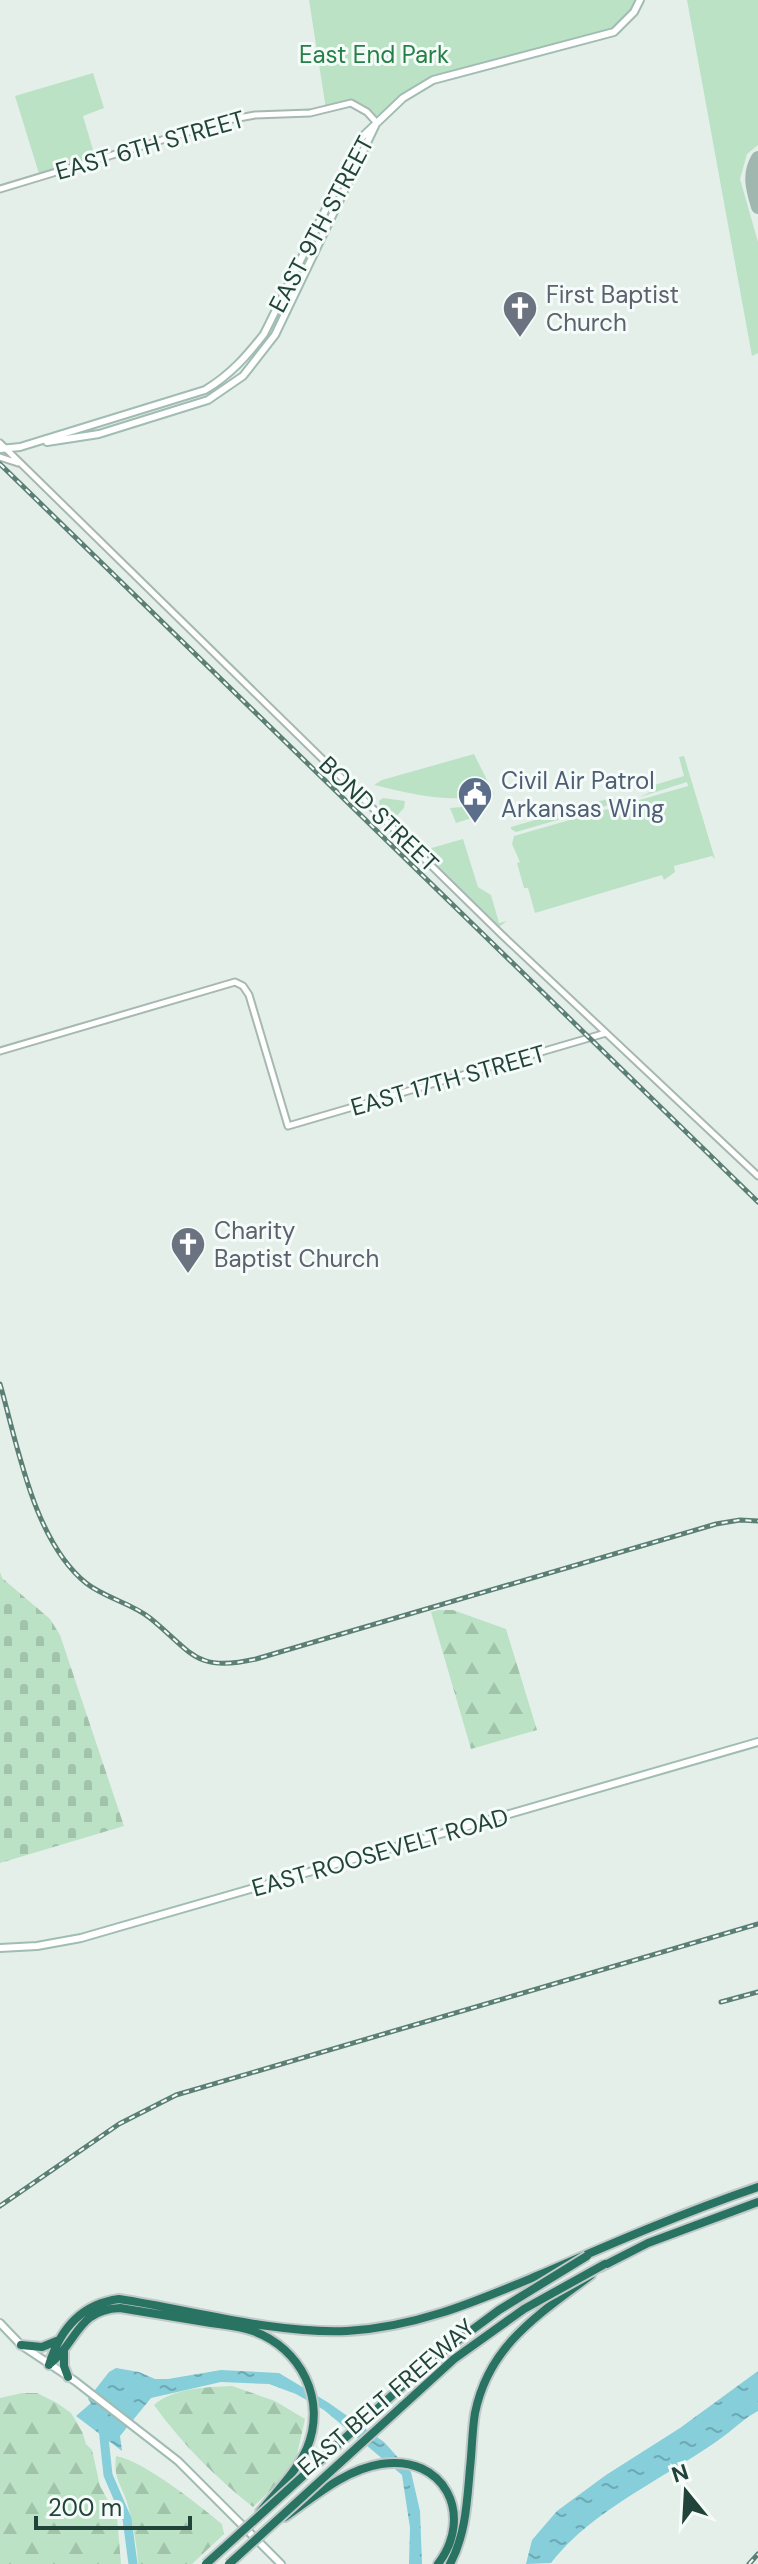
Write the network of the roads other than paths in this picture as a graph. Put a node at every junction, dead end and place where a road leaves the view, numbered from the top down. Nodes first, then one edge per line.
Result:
1 (640, 0) edge
2 (377, 123) junction
3 (0, 189) edge
4 (1, 446) edge
5 (0, 457) edge
6 (30, 472) junction
7 (607, 1033) junction
8 (0, 1051) edge
9 (758, 1176) edge
10 (758, 1742) edge
11 (0, 1948) edge
12 (758, 2187) edge
13 (758, 2202) edge
14 (587, 2256) junction
15 (605, 2264) junction
16 (93, 2310) junction
17 (0, 2323) edge
18 (60, 2340) junction
19 (21, 2345) junction
20 (64, 2350) junction
21 (49, 2365) junction
22 (71, 2379) junction
23 (254, 2519) junction
24 (264, 2530) junction
25 (206, 2564) edge
26 (229, 2564) edge
27 (281, 2564) edge
28 (438, 2564) edge
29 (450, 2564) edge

1 - 2 main road
2 - 3 street, EAST 6TH STREET
2 - 4 main road, EAST 9TH STREET
4 - 6 street, BOND STREET
5 - 6 street
6 - 7 street, BOND STREET
7 - 8 street, EAST 17TH STREET
7 - 9 street, BOND STREET
10 - 11 main road, EAST ROOSEVELT ROAD
12 - 14 highway, EAST BELT FREEWAY
13 - 15 highway, EAST BELT FREEWAY
14 - 16 highway, bridge
14 - 23 highway, EAST BELT FREEWAY, bridge
15 - 24 highway, EAST BELT FREEWAY, bridge
15 - 29 highway, bridge
16 - 18 highway
16 - 20 highway
16 - 23 highway, bridge
17 - 19 main road
18 - 19 highway
18 - 21 highway
19 - 21 main road
20 - 21 highway
20 - 22 highway
21 - 22 main road
22 - 27 main road
23 - 25 highway, EAST BELT FREEWAY, bridge
24 - 26 highway, EAST BELT FREEWAY, bridge
24 - 28 highway, bridge

